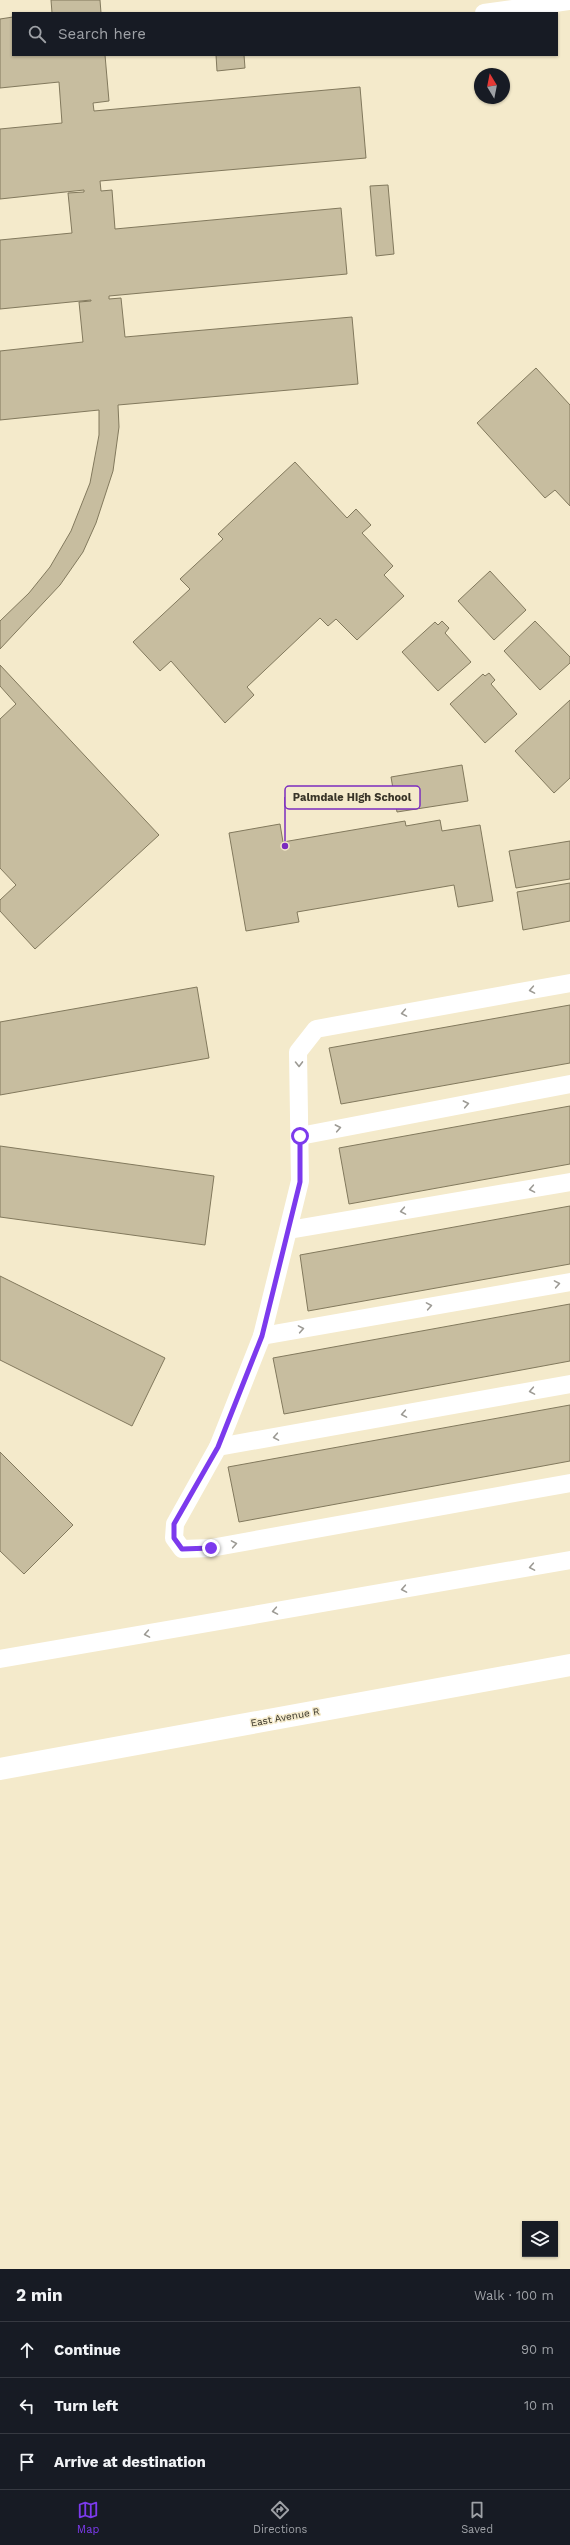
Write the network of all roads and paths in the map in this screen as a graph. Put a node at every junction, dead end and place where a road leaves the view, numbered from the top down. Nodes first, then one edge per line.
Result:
1 (570, 1) edge
2 (491, 12) edge
3 (570, 983) edge
4 (570, 1084) edge
5 (300, 1136) junction
6 (570, 1182) edge
7 (289, 1230) junction
8 (570, 1282) edge
9 (262, 1336) junction
10 (570, 1384) edge
11 (218, 1447) junction
12 (570, 1483) edge
13 (570, 1560) edge
14 (0, 1659) edge
15 (570, 1665) edge
16 (0, 1769) edge

1 - 2 lane
3 -> 5 lane
5 -> 4 lane
5 - 7 lane
6 -> 7 lane
7 - 9 lane
9 -> 8 lane
9 - 11 lane
10 -> 11 lane
11 -> 12 lane
13 -> 14 lane
15 - 16 main road, East Avenue R

